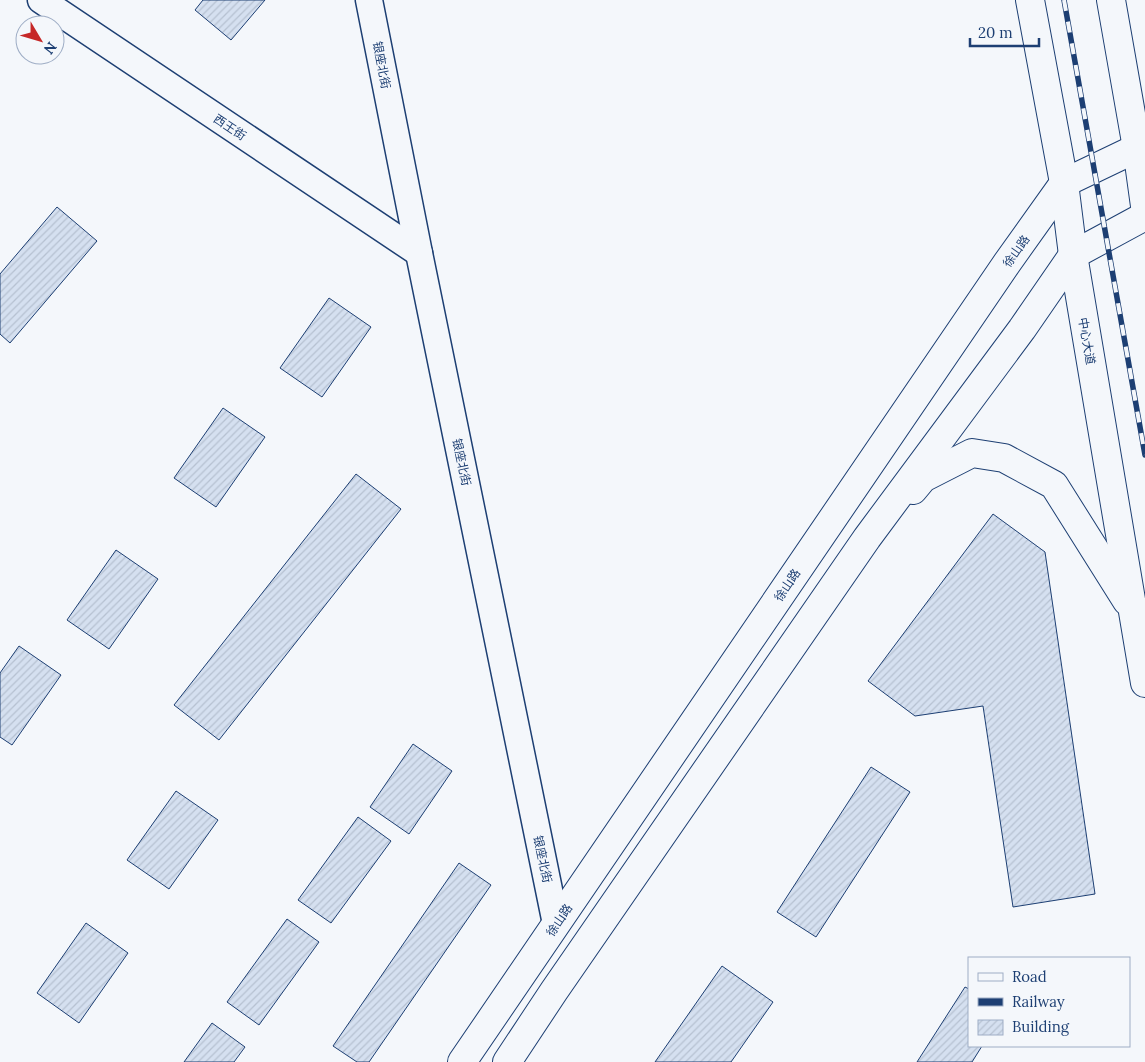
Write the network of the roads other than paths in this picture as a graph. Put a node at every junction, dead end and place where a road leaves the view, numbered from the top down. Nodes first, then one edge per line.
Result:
1 (41, 0) edge
2 (369, 0) edge
3 (1030, 0) edge
4 (1111, 0) edge
5 (1141, 147) edge
6 (1064, 183) junction
7 (1145, 206) edge
8 (1145, 216) edge
9 (419, 253) junction
10 (1073, 255) junction
11 (867, 538) junction
12 (1134, 612) junction
13 (1145, 683) edge
14 (556, 924) junction
15 (462, 1062) edge
16 (507, 1062) edge

1 - 9 street, 西王街
2 - 9 street, 银座北街
3 - 6 main road, 中心大道
4 - 5 main road
5 - 6 main road, 徐山路
5 - 7 main road
6 - 10 main road, 中心大道
6 - 14 main road, 徐山路
8 - 10 main road
9 - 14 street, 银座北街
10 - 11 main road
10 - 12 main road, 中心大道
11 - 12 main road
11 - 16 main road
12 - 13 main road, 中心大道
14 - 15 main road, 徐山路

